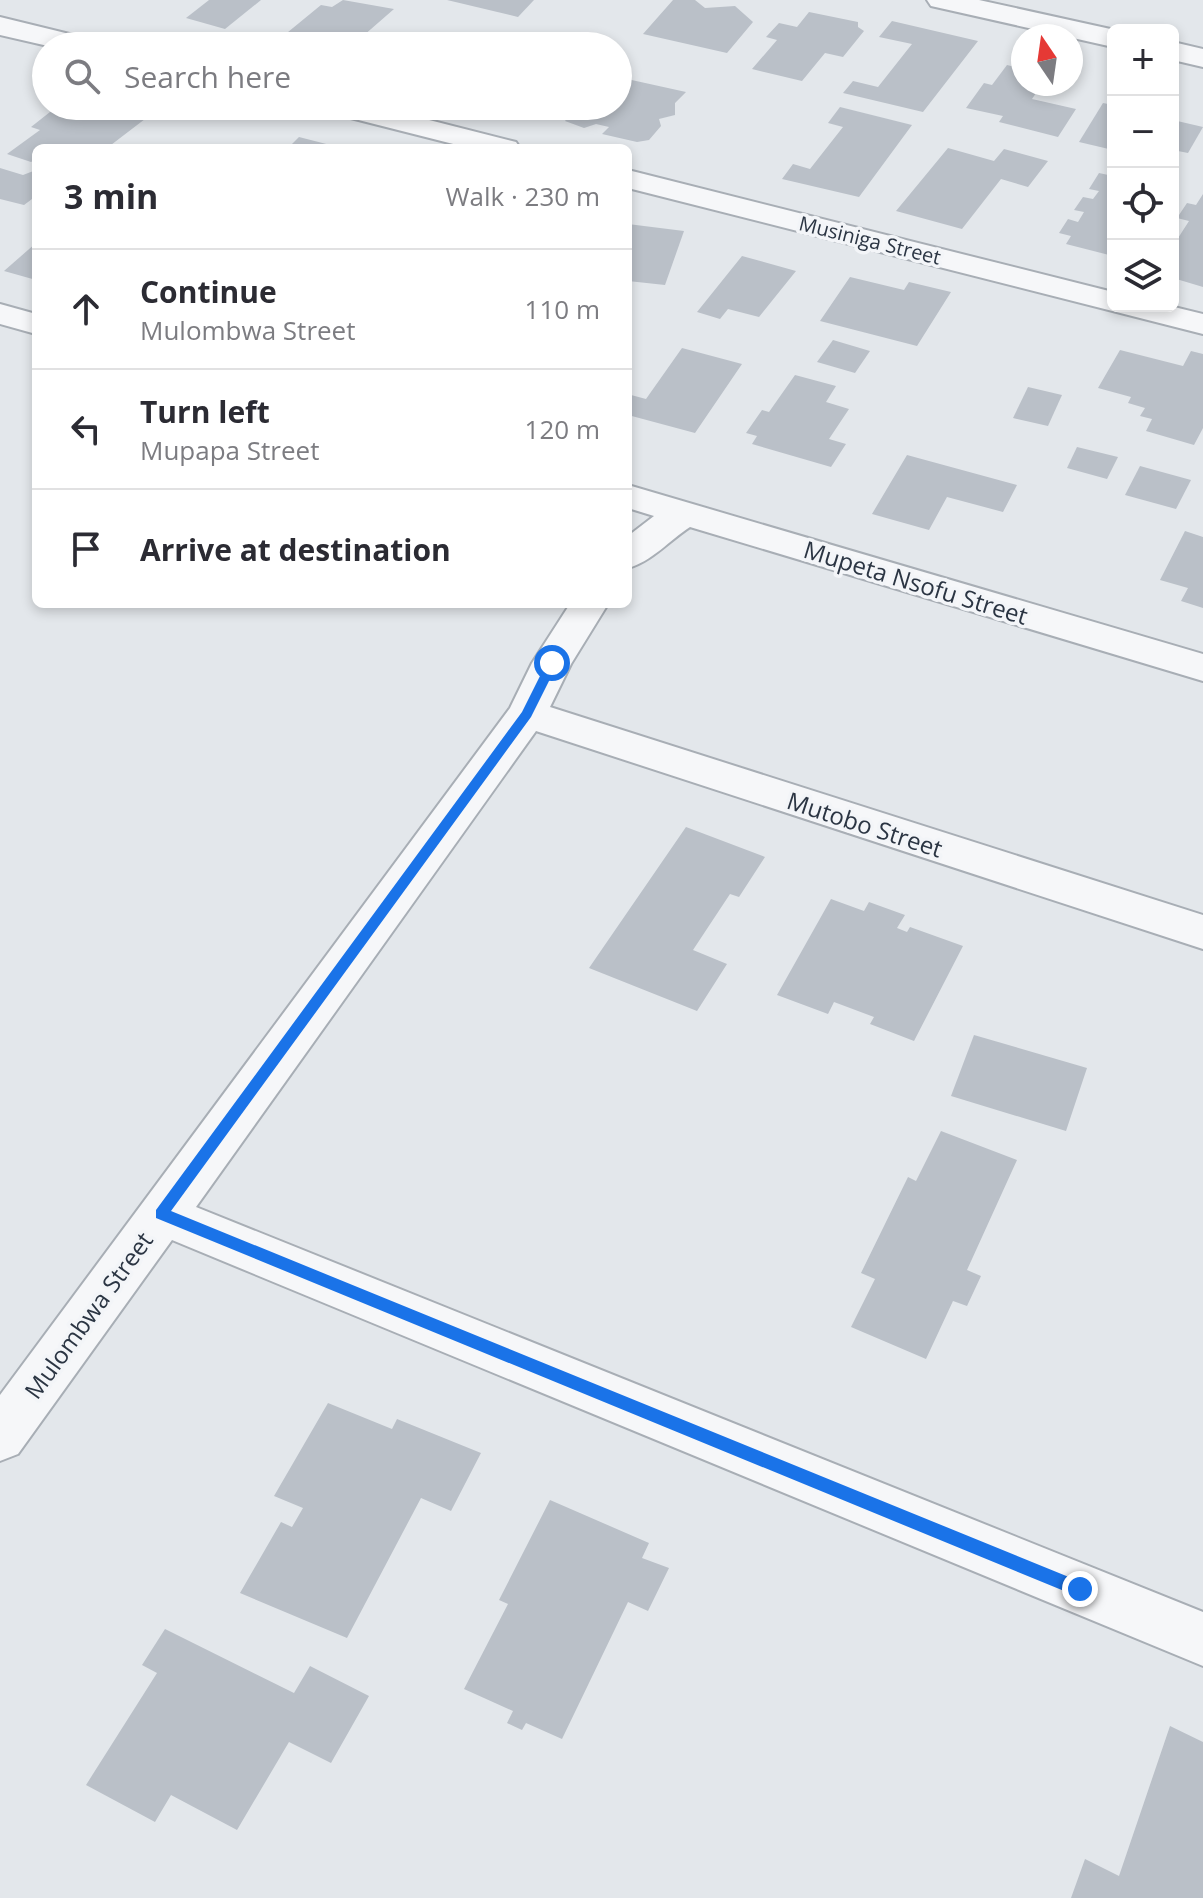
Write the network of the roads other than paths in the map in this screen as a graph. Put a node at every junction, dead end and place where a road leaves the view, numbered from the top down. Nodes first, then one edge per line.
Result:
1 (941, 0) edge
2 (0, 26) edge
3 (32, 34) edge
4 (1107, 37) edge
5 (1179, 52) edge
6 (1203, 58) edge
7 (394, 120) edge
8 (489, 144) edge
9 (632, 180) edge
10 (1107, 300) edge
11 (1154, 312) edge
12 (0, 314) edge
13 (32, 323) edge
14 (1203, 324) edge
15 (632, 497) edge
16 (685, 513) junction
17 (632, 552) edge
18 (586, 608) edge
19 (1203, 668) edge
20 (527, 714) junction
21 (1203, 932) edge
22 (161, 1214) junction
23 (0, 1437) edge
24 (1203, 1639) edge

1 - 4 street
2 - 3 street
5 - 6 street
7 - 8 street
9 - 10 street, Musiniga Street
11 - 14 street
12 - 13 street
15 - 16 street, Mupeta Nsofu Street
16 - 17 street
16 - 19 street, Mupeta Nsofu Street
18 - 20 street, Mulombwa Street
20 - 21 street, Mutobo Street
20 - 22 street, Mulombwa Street
22 - 23 street, Mulombwa Street
22 - 24 street

